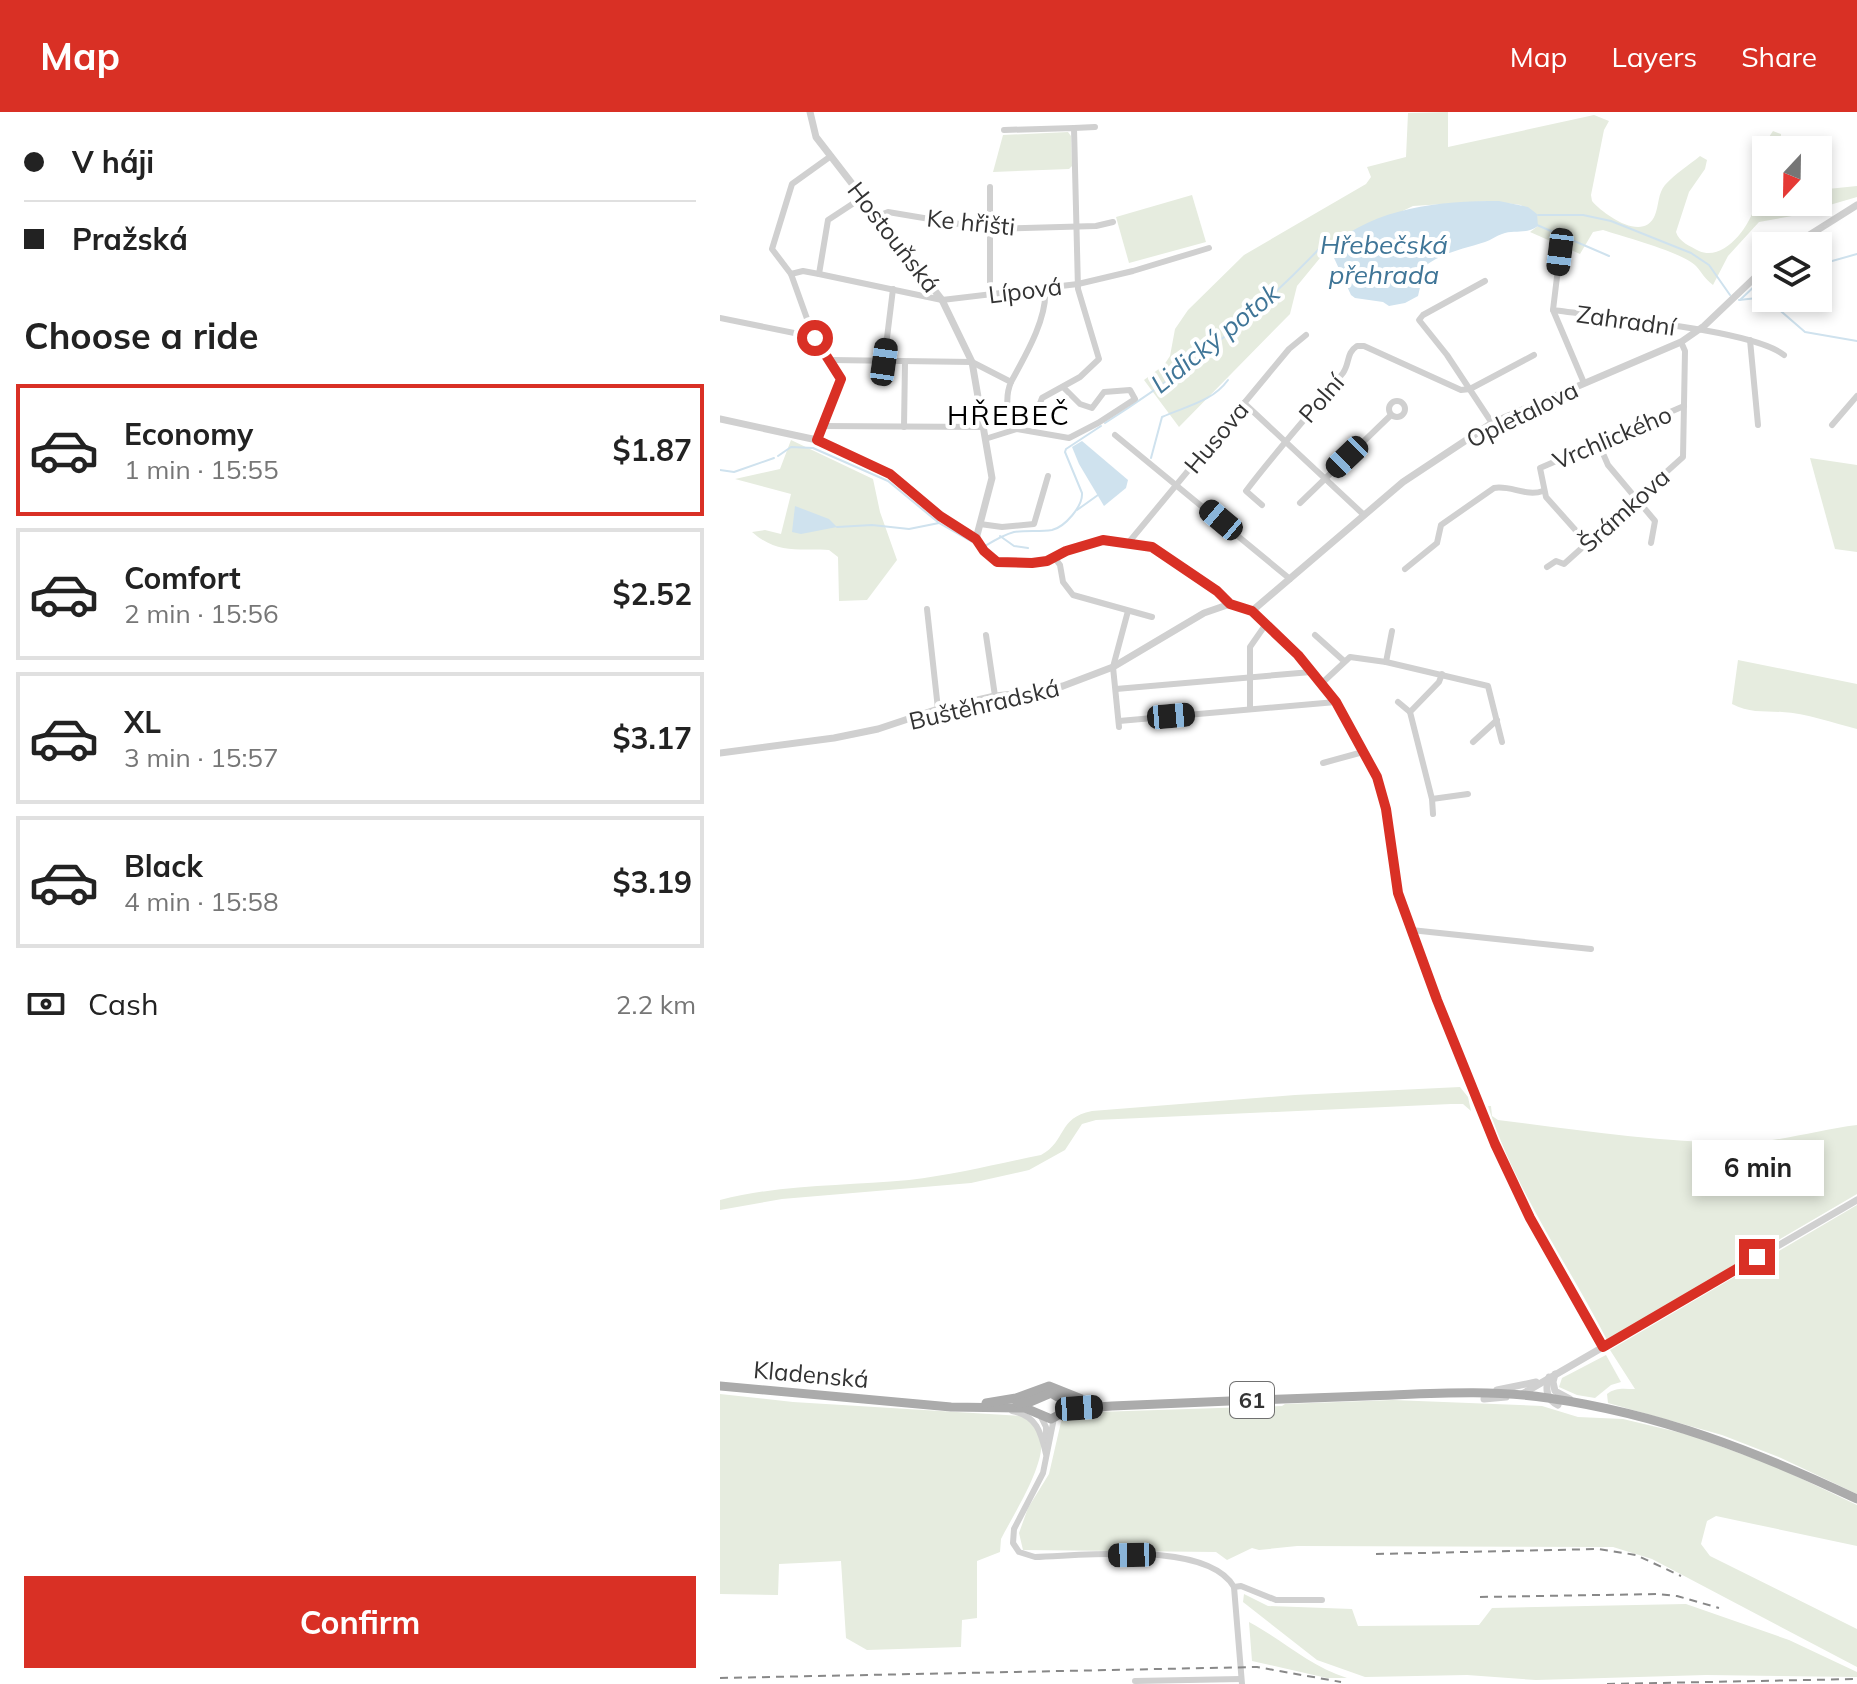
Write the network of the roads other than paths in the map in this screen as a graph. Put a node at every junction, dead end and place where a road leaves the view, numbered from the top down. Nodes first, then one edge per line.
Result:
1 (810, 114) edge
2 (1095, 127) dead end
3 (1074, 128) junction
4 (1004, 130) dead end
5 (831, 156) junction
6 (990, 187) dead end
7 (863, 197) junction
8 (1857, 205) edge
9 (878, 216) junction
10 (1113, 222) dead end
11 (1077, 227) junction
12 (989, 229) junction
13 (1814, 232) edge
14 (1209, 248) dead end
15 (1560, 252) dead end
16 (791, 274) junction
17 (819, 274) junction
18 (1752, 280) edge
19 (1485, 281) dead end
20 (1078, 284) junction
21 (893, 289) junction
22 (1045, 289) junction
23 (990, 294) junction
24 (942, 300) junction
25 (1553, 310) junction
26 (720, 318) edge
27 (1699, 330) junction
28 (1306, 335) dead end
29 (815, 338) junction
30 (1750, 340) junction
31 (1681, 342) junction
32 (1534, 355) dead end
33 (1784, 355) dead end
34 (831, 360) junction
35 (884, 362) junction
36 (905, 362) junction
37 (972, 362) junction
38 (1011, 382) junction
39 (1584, 383) junction
40 (1063, 387) junction
41 (1470, 389) junction
42 (1857, 396) edge
43 (1244, 403) junction
44 (1684, 406) junction
45 (1850, 406) junction
46 (1857, 412) edge
47 (1391, 415) dead end
48 (720, 419) edge
49 (1492, 423) junction
50 (1758, 425) dead end
51 (1832, 425) dead end
52 (822, 426) junction
53 (904, 427) junction
54 (983, 427) junction
55 (1017, 429) junction
56 (1115, 435) dead end
57 (985, 439) junction
58 (817, 440) junction
59 (1284, 441) junction
60 (1598, 442) junction
61 (1048, 476) dead end
62 (1325, 478) junction
63 (1177, 484) junction
64 (1543, 491) junction
65 (1638, 498) junction
66 (1300, 503) dead end
67 (1262, 505) dead end
68 (1364, 515) junction
69 (980, 524) junction
70 (976, 539) junction
71 (1129, 542) junction
72 (1587, 543) junction
73 (1651, 543) dead end
74 (1054, 557) junction
75 (1547, 567) dead end
76 (1405, 569) dead end
77 (1290, 579) junction
78 (1230, 604) junction
79 (927, 609) dead end
80 (1128, 611) junction
81 (1252, 611) junction
82 (1152, 617) dead end
83 (1266, 624) junction
84 (1392, 631) dead end
85 (986, 635) dead end
86 (1315, 635) dead end
87 (1344, 661) junction
88 (1386, 662) junction
89 (1113, 667) junction
90 (1311, 672) junction
91 (1442, 674) junction
92 (1250, 677) junction
93 (1321, 684) junction
94 (1116, 689) junction
95 (995, 696) junction
96 (1336, 702) junction
97 (1398, 702) dead end
98 (938, 709) junction
99 (1250, 709) junction
100 (1410, 712) junction
101 (1497, 720) junction
102 (1473, 742) dead end
103 (1502, 742) dead end
104 (1363, 752) junction
105 (720, 753) edge
106 (1323, 763) dead end
107 (1468, 794) dead end
108 (1432, 799) junction
109 (1433, 814) dead end
110 (1411, 930) junction
111 (1591, 949) dead end
112 (1857, 1200) edge
113 (1603, 1347) junction
114 (1552, 1376) junction
115 (720, 1386) edge
116 (1456, 1392) junction
117 (1392, 1395) junction
118 (1517, 1395) junction
119 (1038, 1399) junction
120 (1061, 1399) junction
121 (1484, 1399) junction
122 (1554, 1402) junction
123 (981, 1405) junction
124 (1112, 1406) junction
125 (1603, 1408) junction
126 (1624, 1414) junction
127 (1040, 1415) junction
128 (1058, 1415) junction
129 (1046, 1457) junction
130 (1857, 1499) edge
131 (1234, 1587) junction
132 (1322, 1600) dead end
133 (1135, 1681) dead end
134 (1242, 1681) edge

1 - 5 street, Hostouňská
2 - 3 street
3 - 4 street
3 - 11 street
5 - 7 street, Hostouňská
5 - 16 street
6 - 12 street
7 - 9 street, Hostouňská
7 - 17 street
8 - 13 street
9 - 12 street, Ke hřišti
9 - 24 street, Hostouňská
10 - 11 street, Ke hřišti
11 - 12 street, Ke hřišti
11 - 20 street
12 - 23 street
14 - 20 street, Lípová
15 - 25 street
16 - 17 street, Lípová
16 - 29 street
17 - 21 street, Lípová
18 - 27 street, Opletalova
19 - 41 street
20 - 22 street, Lípová
20 - 40 street
21 - 24 street, Lípová
21 - 35 street
22 - 23 street, Lípová
22 - 38 street
23 - 24 street, Lípová
24 - 37 street, Hostouňská
25 - 27 street, Zahradní
25 - 39 street
26 - 29 street
27 - 30 street, Zahradní
27 - 31 street, Opletalova
28 - 43 street, Husova
29 - 34 street
30 - 33 street, Zahradní
30 - 50 street
31 - 39 street, Opletalova
31 - 44 street, Šrámkova
32 - 41 street
34 - 35 street
34 - 52 street
35 - 36 street
36 - 37 street
36 - 53 street
37 - 38 street
37 - 54 street, Hostouňská
38 - 55 street
39 - 49 street, Opletalova
40 - 55 street
40 - 55 street
41 - 49 street
41 - 59 street, Polní
42 - 45 street
43 - 59 street
43 - 63 street, Husova
44 - 60 street, Vrchlického
44 - 65 street, Šrámkova
45 - 46 street
45 - 51 street
47 - 62 street
48 - 58 street
49 - 68 street, Opletalova
52 - 53 street
52 - 58 street
53 - 54 street
54 - 57 street, Hostouňská
55 - 57 street
56 - 63 street
57 - 69 street, Hostouňská
58 - 70 street
59 - 62 street
59 - 67 street, Polní
60 - 64 street, Vrchlického
60 - 65 street
61 - 69 street
62 - 66 street
62 - 68 street
63 - 71 street, Husova
63 - 77 street
64 - 72 street
64 - 76 street
65 - 72 street, Šrámkova
65 - 73 street
68 - 77 street, Opletalova
69 - 70 street, Hostouňská
70 - 74 street
71 - 74 street
71 - 78 street
72 - 75 street, Šrámkova
74 - 80 street
77 - 81 street, Opletalova
78 - 81 street
78 - 89 street, Buštěhradská
79 - 98 street
80 - 82 street
80 - 89 street
81 - 83 street
83 - 90 street
83 - 92 street
84 - 88 street
85 - 95 street
86 - 87 street
87 - 88 street
87 - 93 street
88 - 91 street
89 - 94 street
89 - 95 street, Buštěhradská
90 - 92 street
90 - 93 street
91 - 100 street
91 - 101 street
92 - 94 street
92 - 99 street
93 - 96 street
94 - 99 street
95 - 98 street, Buštěhradská
96 - 99 street
96 - 104 street
97 - 100 street
98 - 105 street, Buštěhradská
100 - 108 street
101 - 102 street
101 - 103 street
104 - 106 street
104 - 110 street
107 - 108 street
108 - 109 street
110 - 111 street
110 - 113 street
112 - 113 street
113 - 114 street
114 - 116 street
114 - 118 street
114 - 122 street
114 - 125 street
115 - 123 main road, Kladenská / 61
116 - 117 main road, 61
116 - 118 main road, 61
117 - 121 main road, 61
117 - 124 main road, 61
118 - 121 street
118 - 122 main road, 61
119 - 120 main road, 61
119 - 123 main road, 61
119 - 127 main road
120 - 124 main road, 61
120 - 128 main road
121 - 122 main road, 61
122 - 125 main road, 61
122 - 126 main road, 61
123 - 124 main road, 61
123 - 127 main road, 61
123 - 129 street
124 - 128 main road, 61
125 - 126 main road, 61
126 - 130 main road, 61
127 - 128 main road, 61
127 - 129 street
128 - 129 street
129 - 131 street
131 - 132 street
131 - 134 street
133 - 134 street

